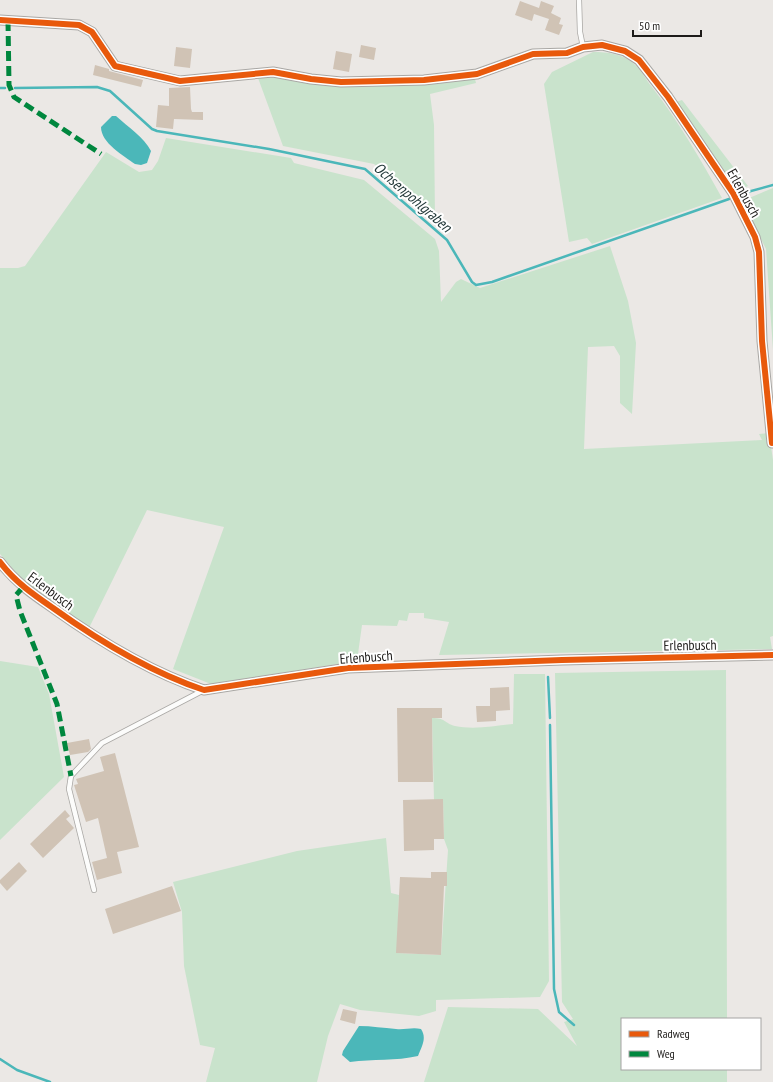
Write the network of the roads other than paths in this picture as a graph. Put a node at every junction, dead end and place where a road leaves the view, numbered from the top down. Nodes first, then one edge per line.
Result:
1 (580, 0) edge
2 (0, 20) edge
3 (583, 47) junction
4 (772, 443) edge
5 (0, 562) edge
6 (773, 655) edge
7 (204, 690) junction
8 (94, 890) dead end

1 - 3 lane
2 - 3 street, Erlenbusch
3 - 4 street, Erlenbusch
5 - 7 street, Erlenbusch
6 - 7 street, Erlenbusch
7 - 8 lane

